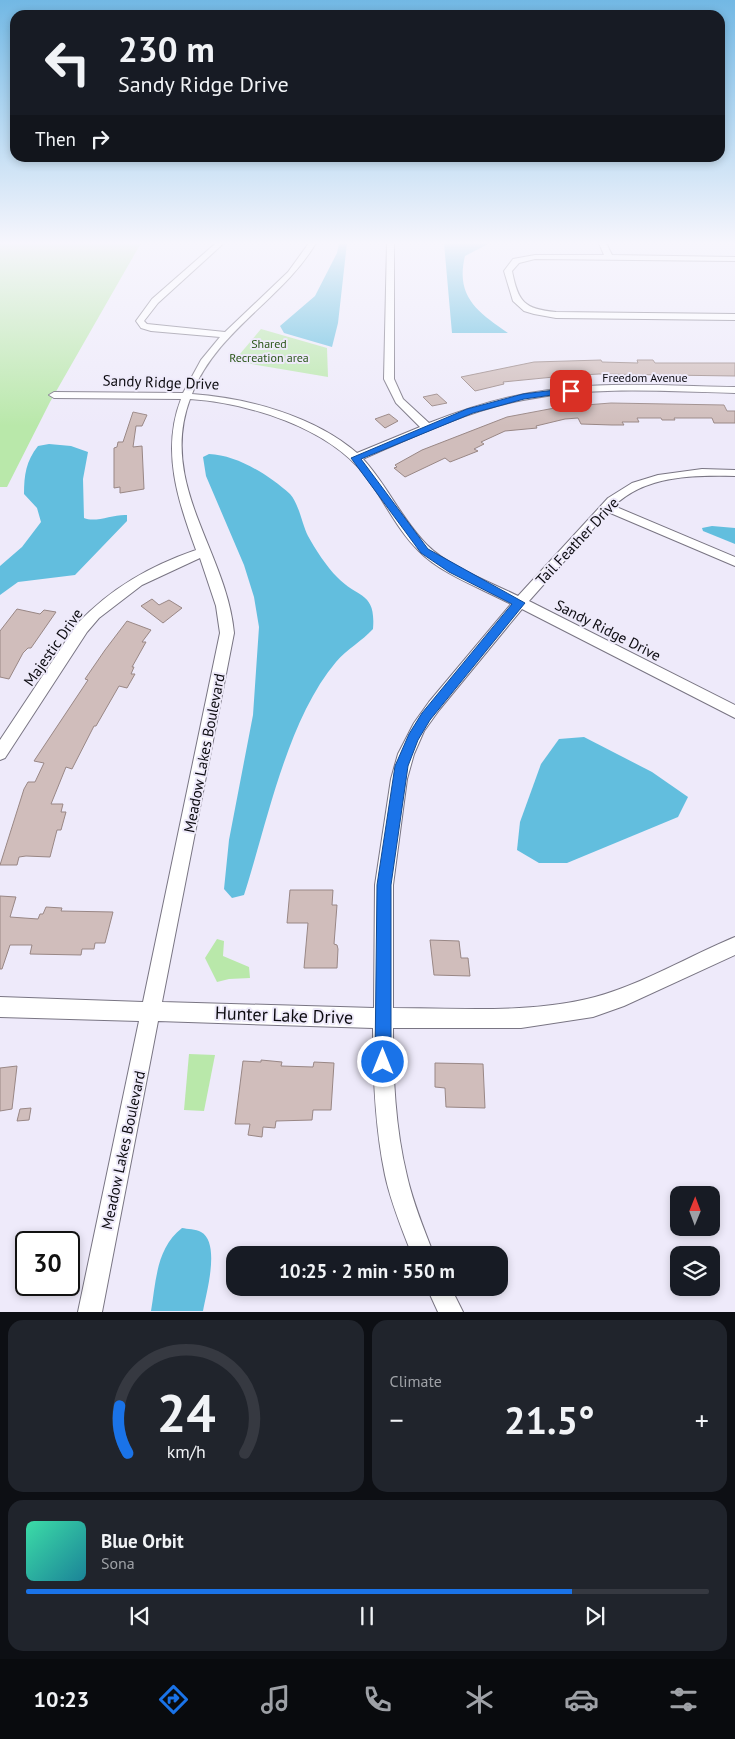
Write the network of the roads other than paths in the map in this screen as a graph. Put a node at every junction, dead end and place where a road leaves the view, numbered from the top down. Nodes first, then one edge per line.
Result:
1 (153, 304) edge
2 (258, 304) edge
3 (390, 304) edge
4 (521, 304) edge
5 (735, 317) edge
6 (227, 335) junction
7 (735, 390) edge
8 (54, 395) dead end
9 (186, 397) junction
10 (428, 428) junction
11 (356, 458) junction
12 (735, 473) edge
13 (606, 507) junction
14 (204, 552) junction
15 (735, 562) edge
16 (519, 603) junction
17 (735, 712) edge
18 (0, 753) edge
19 (735, 946) edge
20 (0, 1007) edge
21 (151, 1011) junction
22 (383, 1018) junction
23 (420, 1246) edge
24 (443, 1296) edge
25 (90, 1312) edge
26 (451, 1312) edge

1 - 6 street
2 - 6 street, Meadow Lakes Boulevard
3 - 10 street
4 - 5 street
6 - 9 street, Meadow Lakes Boulevard
7 - 10 street, Freedom Avenue
8 - 9 street, Sandy Ridge Drive
9 - 11 street, Sandy Ridge Drive
9 - 14 street, Meadow Lakes Boulevard
10 - 11 street, Freedom Avenue
11 - 16 street, Sandy Ridge Drive
12 - 13 street, Tail Feather Drive
13 - 15 street
13 - 16 street, Tail Feather Drive
14 - 18 street, Majestic Drive
14 - 21 street, Meadow Lakes Boulevard
16 - 17 street, Sandy Ridge Drive
16 - 22 street, Tail Feather Drive
19 - 22 street, Hunter Lake Drive
20 - 21 street, Hunter Lake Drive
21 - 22 street, Hunter Lake Drive
21 - 25 street, Meadow Lakes Boulevard
22 - 23 street, Tail Feather Drive
24 - 26 street

